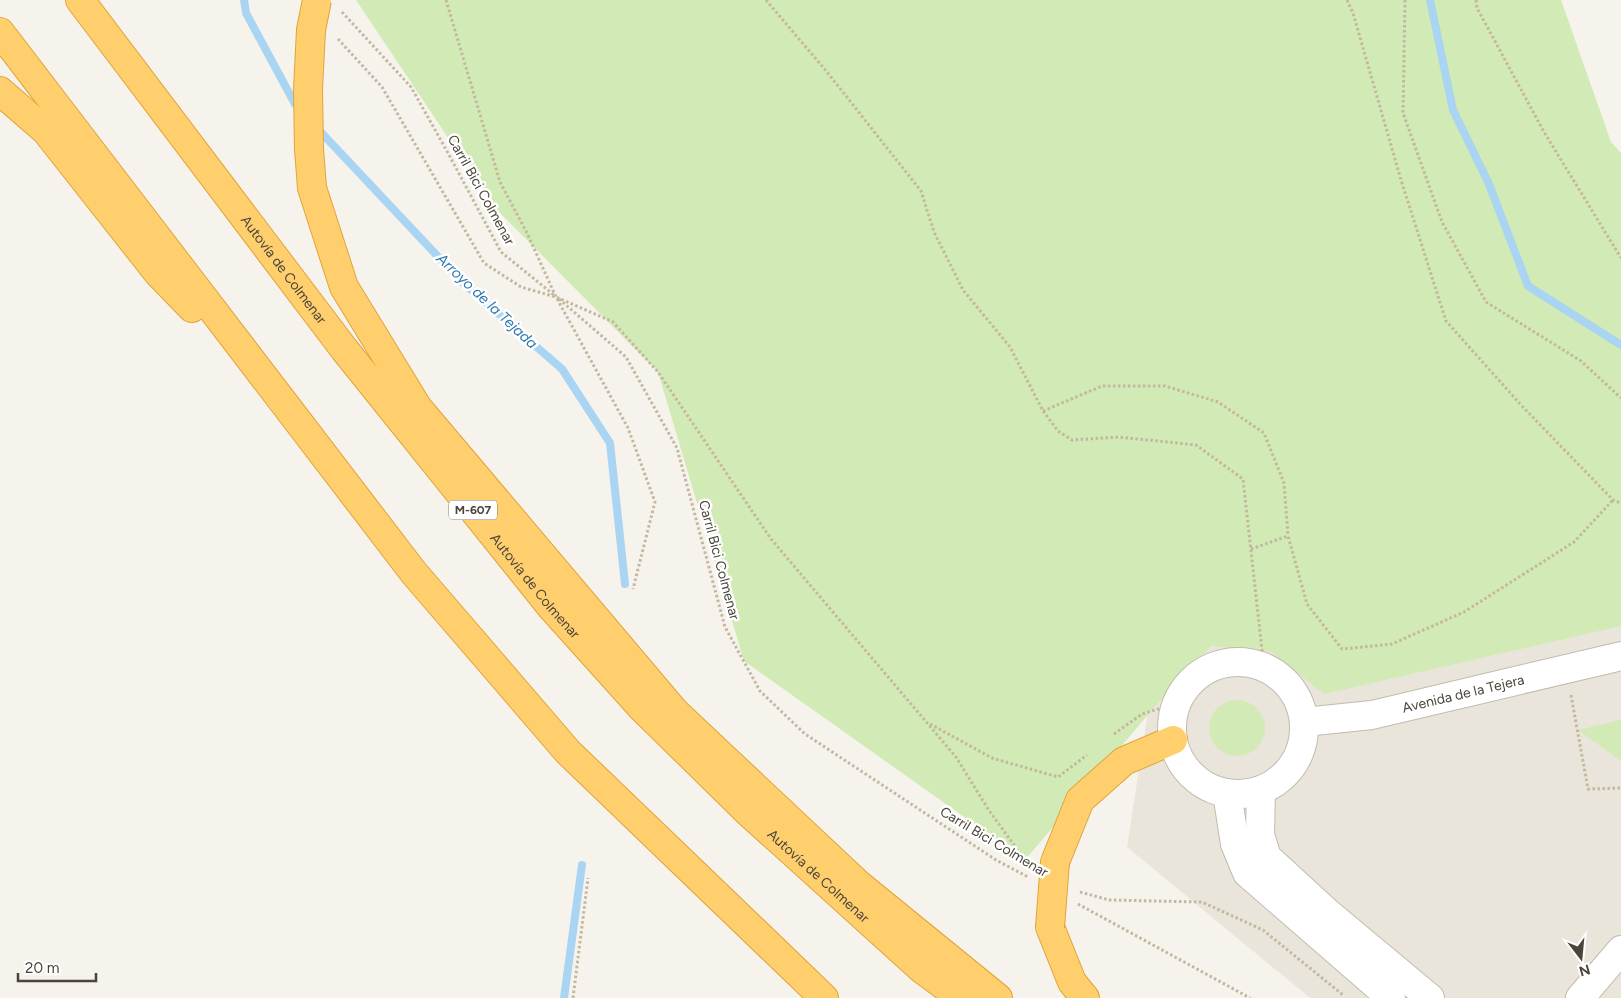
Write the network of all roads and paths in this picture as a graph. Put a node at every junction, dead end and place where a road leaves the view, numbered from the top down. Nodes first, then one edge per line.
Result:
1 (80, 0) edge
2 (446, 0) edge
3 (766, 0) edge
4 (1347, 0) edge
5 (1404, 0) edge
6 (1476, 0) edge
7 (329, 4) edge
8 (0, 32) edge
9 (335, 36) dead end
10 (0, 90) edge
11 (1621, 258) edge
12 (556, 297) junction
13 (270, 386) junction
14 (1621, 398) edge
15 (1043, 410) junction
16 (1614, 500) junction
17 (1621, 503) edge
18 (1288, 536) junction
19 (1251, 549) junction
20 (633, 589) dead end
21 (1621, 656) edge
22 (1264, 668) junction
23 (1566, 669) junction
24 (1178, 703) junction
25 (1304, 722) junction
26 (927, 723) junction
27 (1111, 736) dead end
28 (1173, 740) junction
29 (1088, 754) dead end
30 (1621, 788) edge
31 (1261, 790) junction
32 (1227, 794) junction
33 (1029, 867) dead end
34 (588, 878) dead end
35 (1031, 879) dead end
36 (1076, 891) dead end
37 (1075, 903) dead end
38 (1621, 950) edge
39 (924, 970) junction
40 (573, 998) edge
41 (824, 998) edge
42 (961, 998) edge
43 (979, 998) edge
44 (998, 998) edge
45 (1086, 998) edge
46 (1250, 998) edge
47 (1347, 998) edge
48 (1391, 998) edge
49 (1430, 998) edge
50 (1580, 998) edge

1 - 39 highway, Autovía de Colmenar / M-607
2 - 12 path
3 - 15 path
4 - 16 path
5 - 14 path
6 - 11 path
7 - 12 path, Carril Bici Colmenar
7 - 44 highway, bridge
8 - 13 highway
9 - 12 path
10 - 13 highway
12 - 20 path
12 - 26 path
12 - 35 path, Carril Bici Colmenar
13 - 41 highway
15 - 18 path
15 - 19 path
16 - 17 path
16 - 18 path
18 - 19 path
19 - 22 path
21 - 23 street, Avenida de la Tejera
22 - 24 street
22 - 25 street
23 - 25 street, Avenida de la Tejera
23 - 30 path
24 - 27 path
24 - 28 street
25 - 31 street
26 - 29 path
26 - 33 path
28 - 32 street
28 - 45 highway, bridge
31 - 32 street
31 - 49 street
32 - 48 street
34 - 40 path
36 - 47 path
37 - 46 path
38 - 50 street
39 - 42 highway, Autovía de Colmenar / M-607
39 - 43 highway

